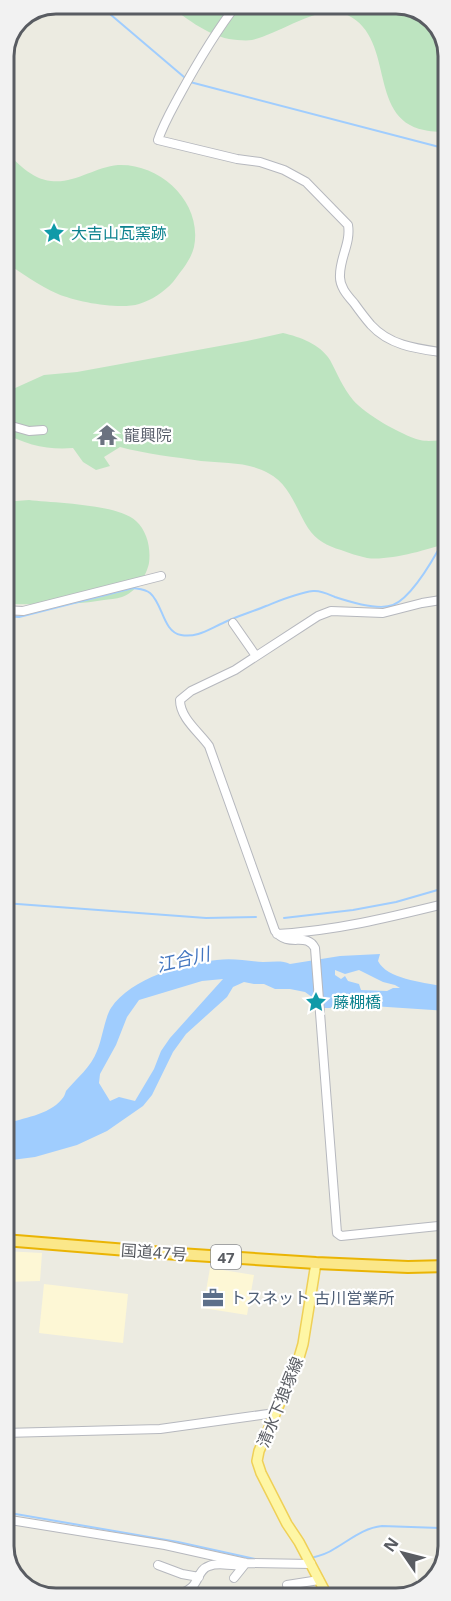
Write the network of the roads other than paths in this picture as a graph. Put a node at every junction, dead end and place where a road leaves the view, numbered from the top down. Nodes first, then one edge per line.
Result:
1 (231, 14) edge
2 (438, 352) edge
3 (13, 427) edge
4 (43, 430) dead end
5 (161, 576) dead end
6 (438, 600) edge
7 (13, 610) edge
8 (233, 623) dead end
9 (256, 656) junction
10 (438, 905) edge
11 (277, 934) junction
12 (438, 1227) edge
13 (13, 1241) edge
14 (316, 1263) junction
15 (438, 1266) edge
16 (275, 1413) junction
17 (13, 1433) edge
18 (13, 1520) edge
19 (309, 1560) junction
20 (246, 1563) junction
21 (158, 1565) dead end
22 (199, 1577) junction
23 (234, 1578) dead end
24 (319, 1580) junction
25 (287, 1585) dead end
26 (191, 1587) edge
27 (323, 1588) edge

1 - 2 street
3 - 4 street
5 - 7 street
6 - 9 street
8 - 9 street
9 - 11 street
10 - 11 street
11 - 12 street
13 - 14 highway, 国道47号 / 47
14 - 15 highway, 国道47号 / 47
14 - 16 main road, 清水下狼塚線
16 - 17 street
16 - 19 main road, 清水下狼塚線
18 - 20 street
19 - 20 street
19 - 24 main road, 清水下狼塚線
20 - 22 street
20 - 23 street
21 - 22 street
22 - 26 street
24 - 25 street
24 - 27 main road, 清水下狼塚線

